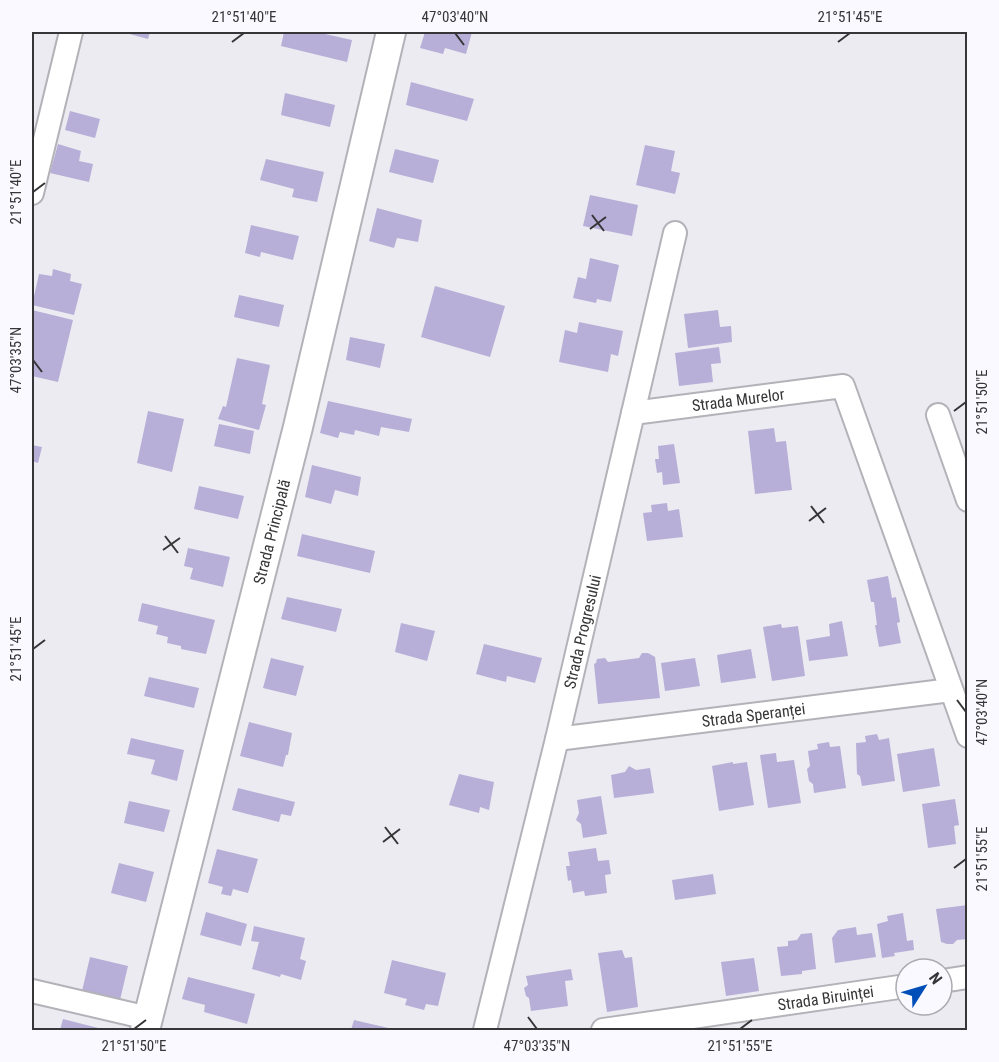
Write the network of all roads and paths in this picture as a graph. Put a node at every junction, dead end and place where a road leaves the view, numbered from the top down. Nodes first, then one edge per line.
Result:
1 (71, 32) edge
2 (391, 32) edge
3 (32, 194) edge
4 (675, 233) dead end
5 (633, 413) junction
6 (938, 415) dead end
7 (968, 500) edge
8 (951, 690) junction
9 (968, 736) edge
10 (557, 739) junction
11 (894, 988) edge
12 (32, 991) edge
13 (146, 1024) edge
14 (485, 1030) edge
15 (603, 1030) edge

1 - 3 street
2 - 13 main road, Strada Principală
4 - 5 street, Strada Progresului
5 - 8 street, Strada Murelor
5 - 10 street, Strada Progresului
6 - 7 street
8 - 9 street
8 - 10 street, Strada Speranței
10 - 14 street, Strada Progresului
11 - 15 street, Strada Biruinței
12 - 13 street

